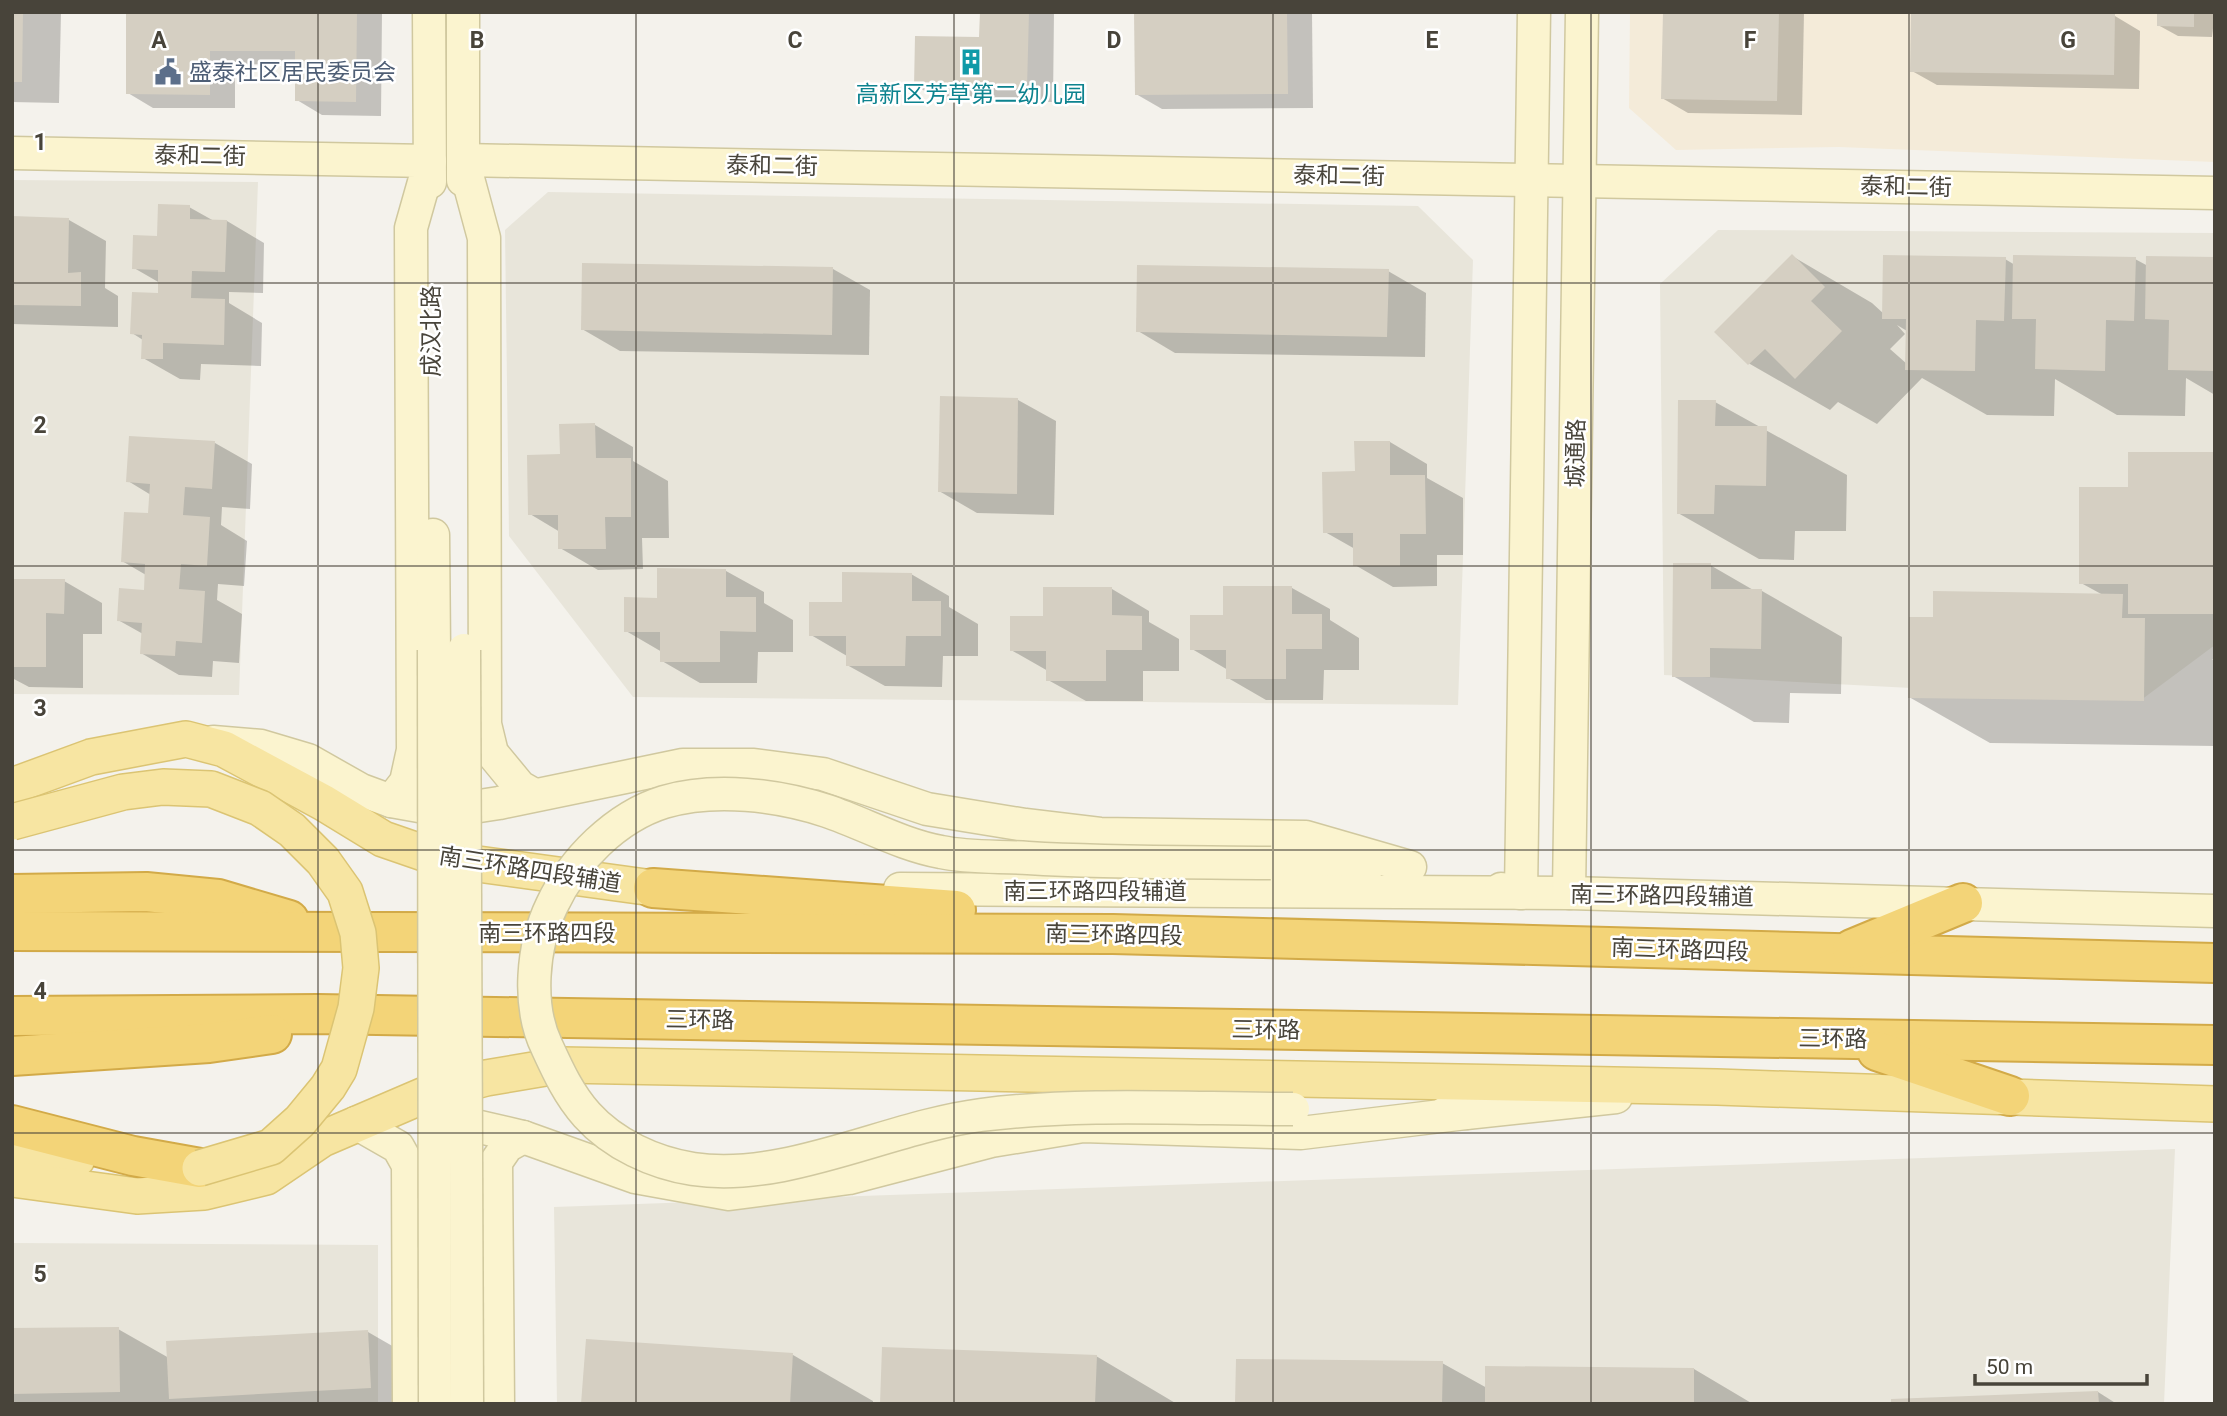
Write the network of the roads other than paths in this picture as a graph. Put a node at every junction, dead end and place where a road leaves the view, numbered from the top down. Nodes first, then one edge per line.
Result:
1 (429, 12) edge
2 (463, 12) edge
3 (1534, 12) edge
4 (1582, 12) edge
5 (12, 153) edge
6 (463, 160) junction
7 (430, 161) junction
8 (1531, 180) junction
9 (1580, 181) junction
10 (2215, 193) edge
11 (449, 650) junction
12 (186, 739) junction
13 (12, 786) edge
14 (534, 795) junction
15 (391, 801) junction
16 (12, 822) edge
17 (1410, 867) junction
18 (653, 888) junction
19 (1521, 893) junction
20 (1569, 893) junction
21 (12, 894) edge
22 (1963, 903) junction
23 (2215, 911) edge
24 (12, 932) edge
25 (331, 932) junction
26 (1370, 941) junction
27 (1840, 954) junction
28 (2215, 963) edge
29 (318, 1014) junction
30 (12, 1016) edge
31 (1842, 1040) junction
32 (2215, 1045) edge
33 (26, 1055) edge
34 (1717, 1087) junction
35 (2010, 1096) junction
36 (2215, 1104) edge
37 (1466, 1113) junction
38 (356, 1123) junction
39 (12, 1125) edge
40 (523, 1137) junction
41 (12, 1146) edge
42 (496, 1162) junction
43 (408, 1165) junction
44 (200, 1168) junction
45 (12, 1179) edge
46 (409, 1404) edge
47 (435, 1404) edge
48 (467, 1404) edge
49 (498, 1404) edge

1 - 7 main road, 成汉北路
2 - 6 main road, 成汉北路
3 - 8 main road
4 - 9 main road, 城通路
5 - 7 main road, 泰和二街
6 - 8 main road, 泰和二街
6 - 11 main road, 成汉北路
6 - 14 main road
7 - 11 main road, 成汉北路
7 - 15 main road
8 - 9 main road, 泰和二街
8 - 19 main road
9 - 10 main road, 泰和二街
9 - 20 main road, 城通路
11 - 47 main road, bridge
11 - 48 main road, bridge
12 - 13 main road, 南三环路四段辅道
12 - 15 main road
12 - 18 main road, 南三环路四段辅道
14 - 15 main road
14 - 17 main road
16 - 44 main road, bridge
17 - 19 main road
17 - 37 main road, bridge
18 - 19 main road, 南三环路四段辅道
18 - 26 highway
19 - 20 main road, 南三环路四段辅道
20 - 22 main road, 南三环路四段辅道
21 - 25 highway
22 - 23 main road, 南三环路四段辅道
22 - 27 highway
24 - 25 highway, 南三环路四段
25 - 26 highway, 南三环路四段
26 - 27 highway, 南三环路四段
27 - 28 highway, 南三环路四段
29 - 30 highway
29 - 31 highway, 三环路
29 - 33 highway
31 - 32 highway, 三环路
31 - 35 highway
34 - 35 main road
34 - 37 main road
34 - 38 main road
35 - 36 main road
37 - 40 main road
38 - 40 main road
38 - 43 main road
38 - 45 main road
39 - 44 highway
40 - 42 main road
41 - 44 main road
42 - 43 main road
42 - 49 main road
43 - 46 main road

